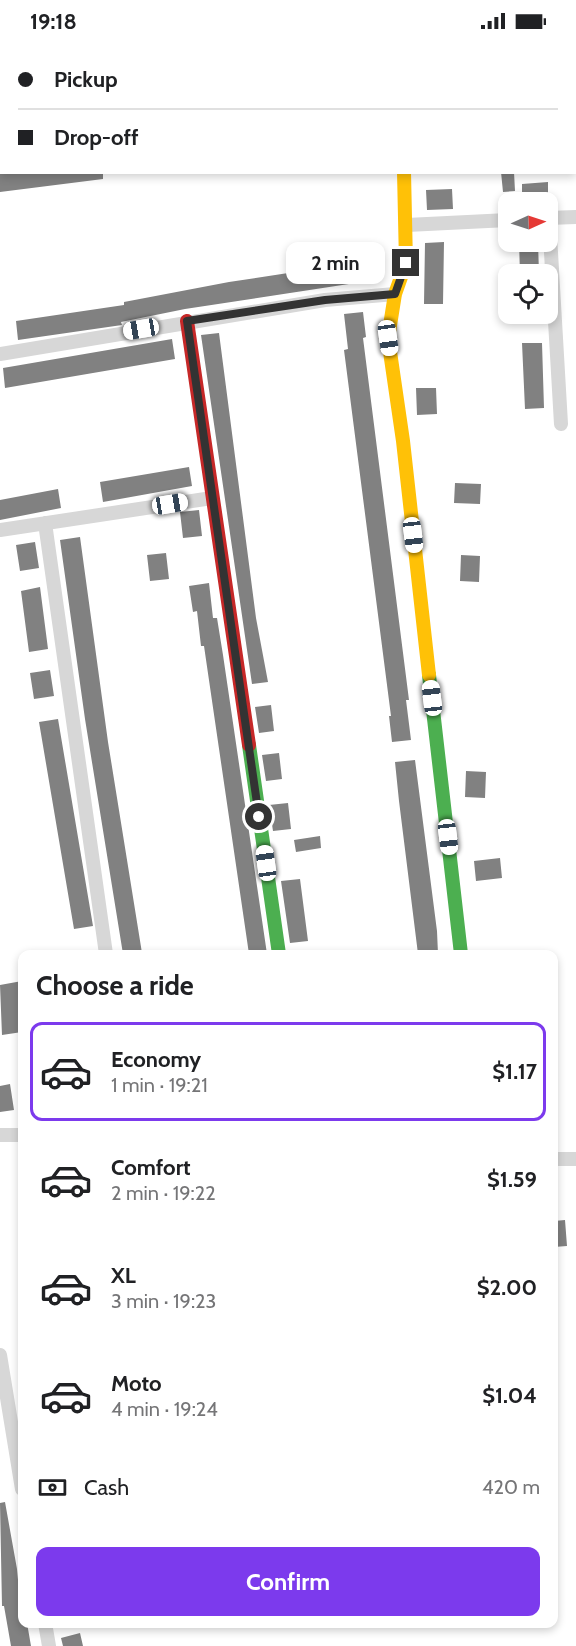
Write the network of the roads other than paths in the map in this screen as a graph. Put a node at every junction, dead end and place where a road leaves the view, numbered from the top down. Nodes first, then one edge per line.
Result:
1 (404, 174) edge
2 (576, 217) edge
3 (558, 218) edge
4 (498, 220) edge
5 (407, 225) junction
6 (550, 252) edge
7 (395, 294) junction
8 (187, 321) junction
9 (0, 354) edge
10 (561, 424) dead end
11 (212, 498) junction
12 (45, 523) junction
13 (0, 530) edge
14 (105, 950) edge
15 (278, 950) edge
16 (461, 950) edge
17 (0, 1135) edge
18 (18, 1135) edge
19 (558, 1159) edge
20 (576, 1159) edge
21 (1, 1364) edge
22 (18, 1465) edge
23 (46, 1628) edge
24 (49, 1646) edge

1 - 5 street
2 - 3 street
4 - 5 street
5 - 7 street
6 - 10 street
7 - 8 street
7 - 16 street
8 - 9 street
8 - 11 street
11 - 12 street
11 - 15 street
12 - 13 street
12 - 14 street
17 - 18 street
19 - 20 street
21 - 22 street
23 - 24 street

